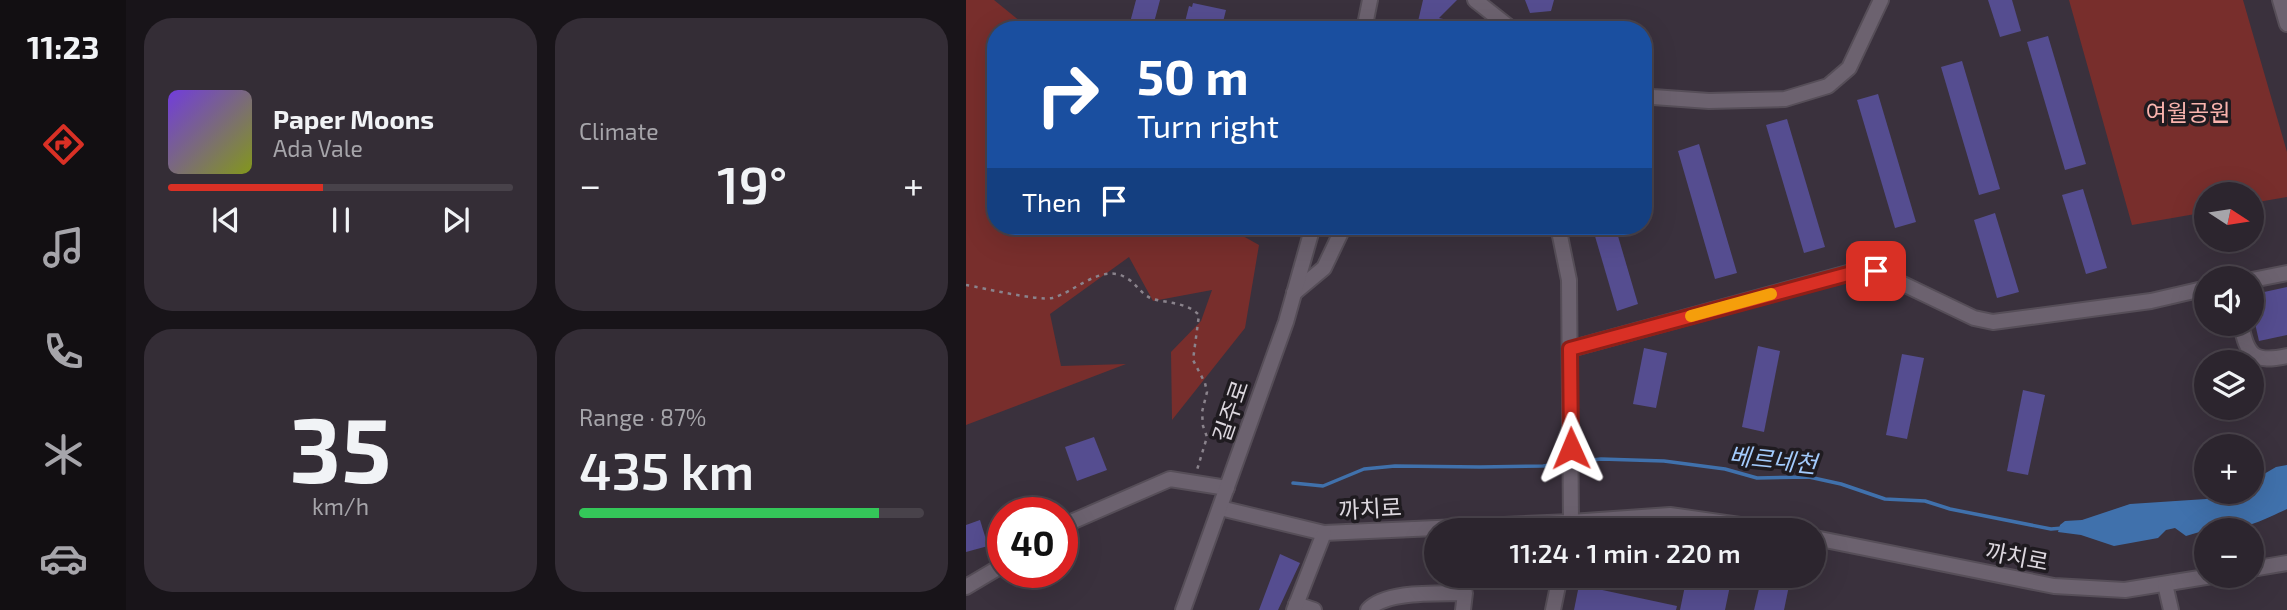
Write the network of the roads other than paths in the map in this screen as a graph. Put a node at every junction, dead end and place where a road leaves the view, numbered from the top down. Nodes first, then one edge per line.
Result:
1 (1370, 0) edge
2 (1475, 0) edge
3 (1881, 0) edge
4 (2280, 0) edge
5 (1366, 21) edge
6 (1502, 21) edge
7 (2287, 24) edge
8 (1652, 97) edge
9 (1310, 235) edge
10 (1340, 235) edge
11 (1560, 235) edge
12 (2287, 273) edge
13 (2264, 278) edge
14 (2194, 291) edge
15 (1293, 294) junction
16 (2243, 336) edge
17 (1570, 349) junction
18 (2287, 356) edge
19 (1227, 488) junction
20 (1220, 508) junction
21 (1570, 518) edge
22 (1643, 518) edge
23 (1691, 518) edge
24 (1078, 519) edge
25 (1424, 530) edge
26 (1324, 533) junction
27 (1826, 540) edge
28 (2287, 563) edge
29 (2264, 567) edge
30 (987, 575) edge
31 (2194, 579) edge
32 (2165, 583) junction
33 (966, 587) edge
34 (1558, 588) edge
35 (1295, 607) edge
36 (1183, 610) edge
37 (1314, 610) edge
38 (1368, 610) edge
39 (1462, 610) edge
40 (1553, 610) edge
41 (2171, 610) edge

1 - 5 street
2 - 6 street
3 - 8 street
4 - 7 street
9 - 15 street, 길주로
10 - 15 street
11 - 17 street
12 - 13 street
14 - 17 street
15 - 19 street, 길주로
16 - 18 street
17 - 21 street
19 - 20 street, 길주로
19 - 24 street
20 - 26 street, 까치로
20 - 36 street, 길주로
22 - 23 street, 까치로
25 - 26 street, 까치로
26 - 35 street
27 - 32 street, 까치로
28 - 29 street
30 - 33 street
31 - 32 street, 까치로
32 - 41 street
34 - 40 street
35 - 37 street
38 - 39 street

